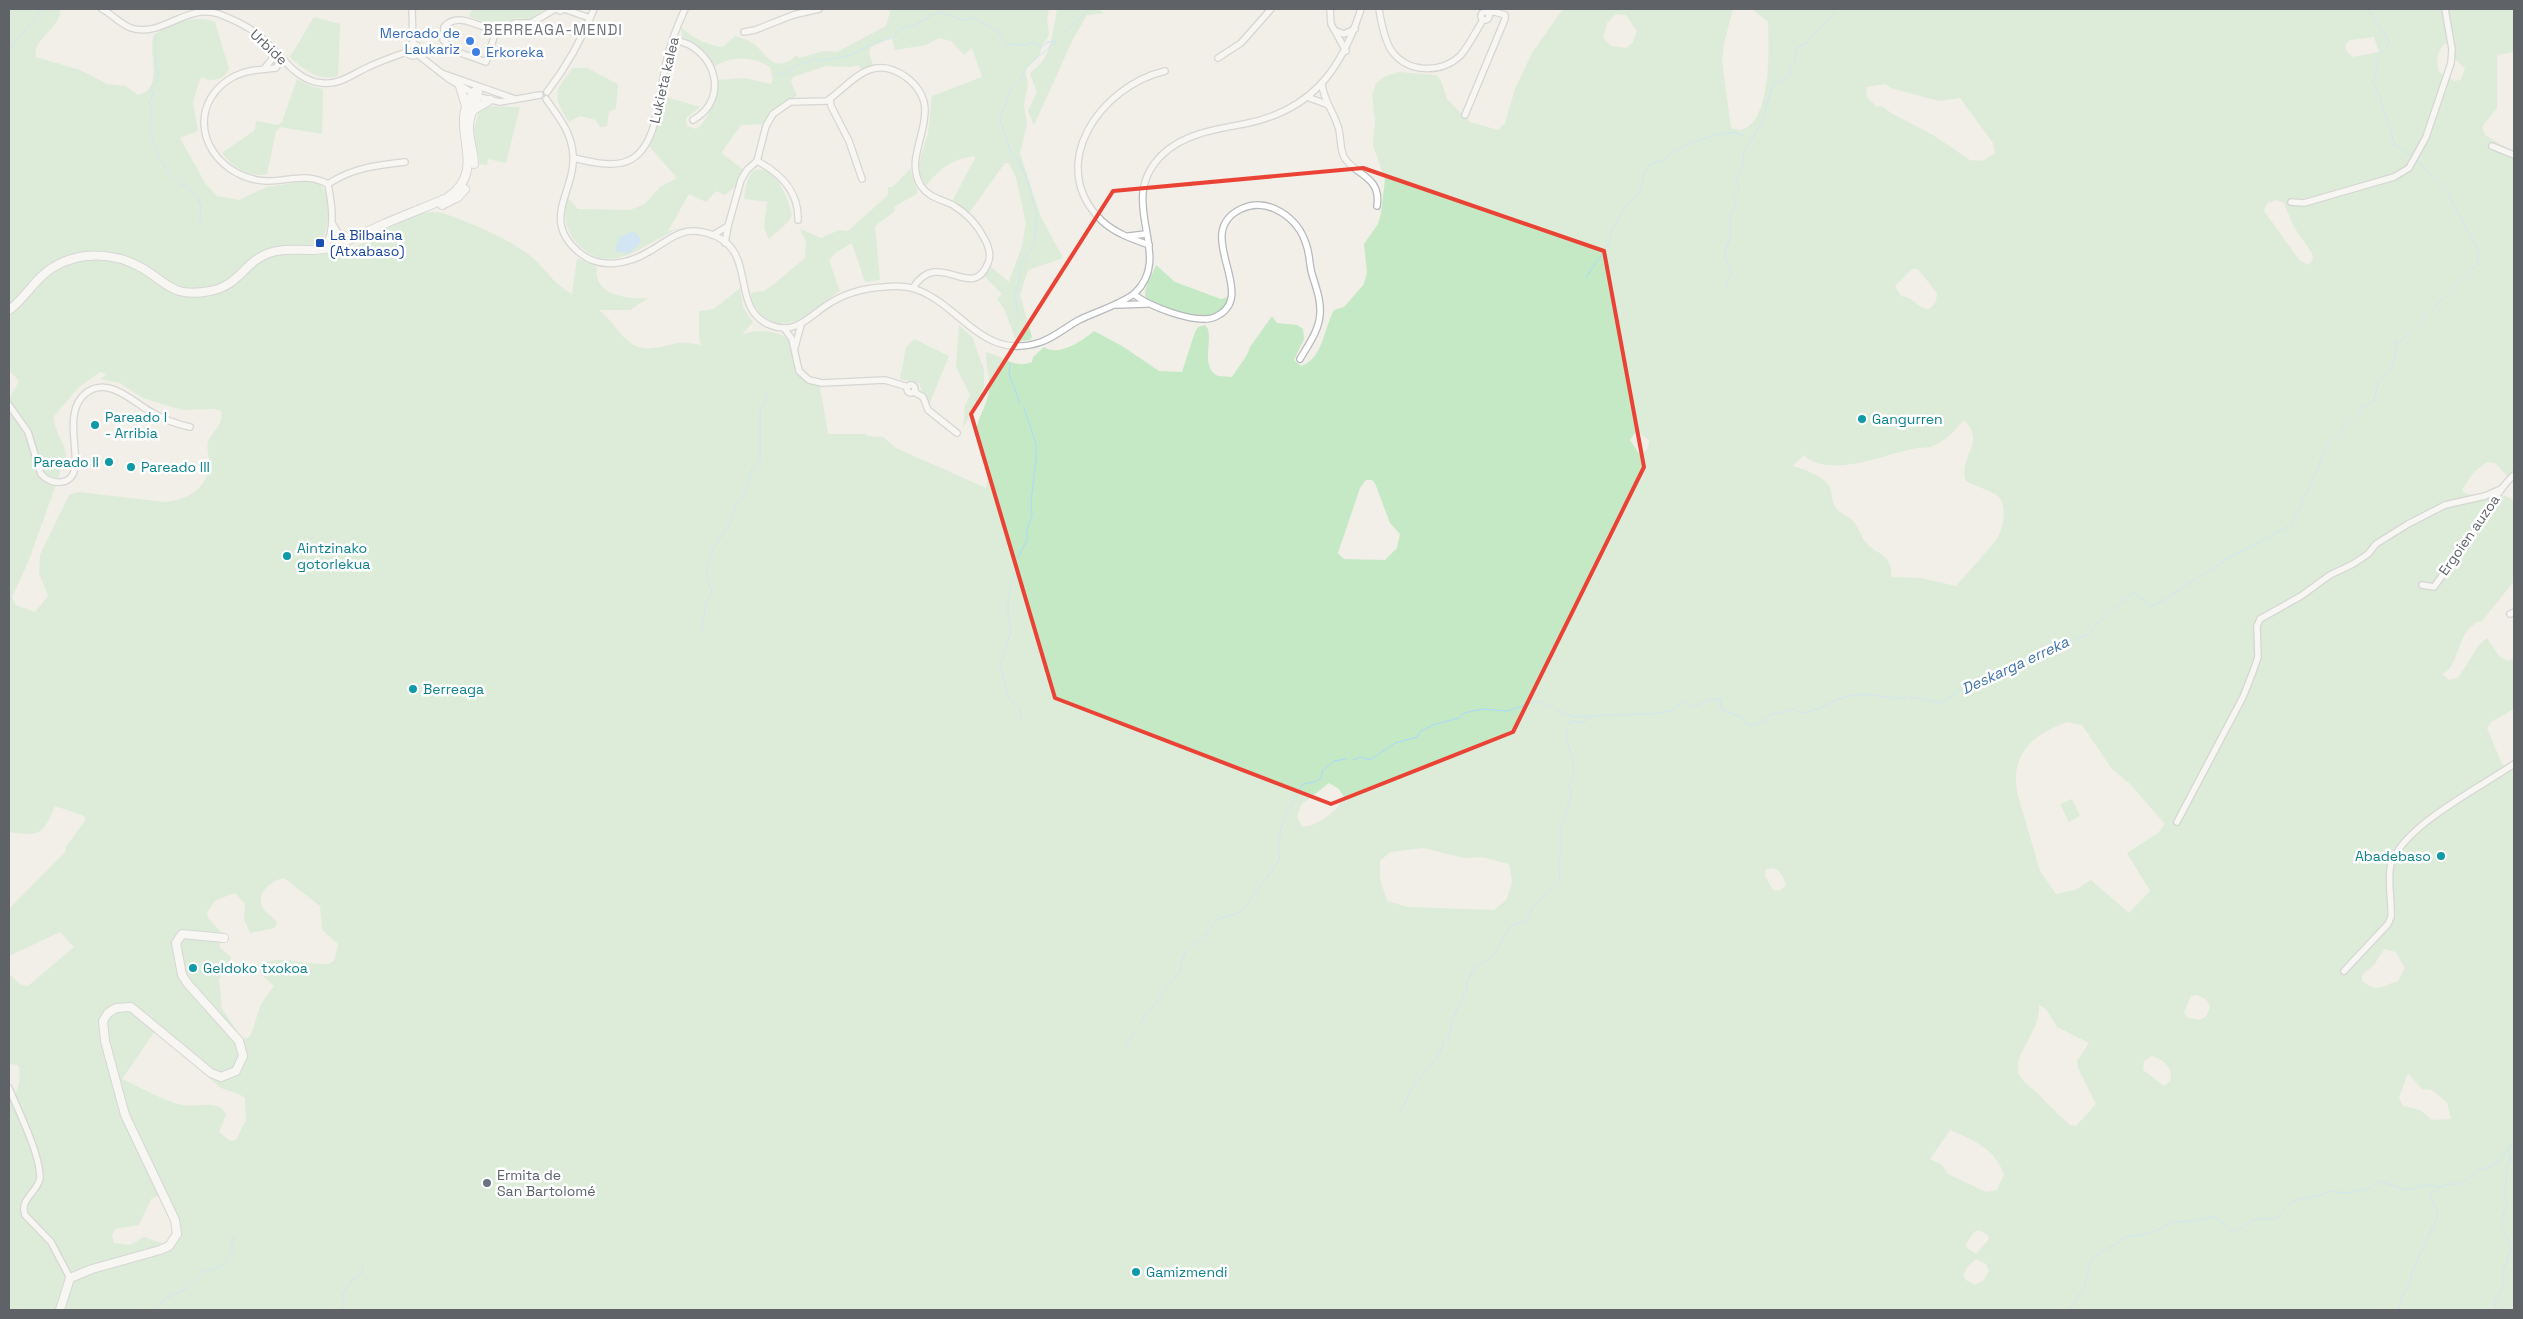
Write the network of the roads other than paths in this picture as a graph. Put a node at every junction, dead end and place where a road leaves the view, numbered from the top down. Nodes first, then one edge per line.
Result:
1 (103, 9) edge
2 (412, 9) edge
3 (556, 9) edge
4 (564, 9) edge
5 (594, 9) edge
6 (685, 9) edge
7 (819, 9) edge
8 (1271, 9) edge
9 (1330, 9) edge
10 (1361, 9) edge
11 (2445, 9) edge
12 (1378, 11) edge
13 (590, 18) junction
14 (1355, 29) junction
15 (496, 31) junction
16 (744, 32) dead end
17 (1342, 36) junction
18 (674, 40) junction
19 (1350, 40) junction
20 (412, 44) junction
21 (273, 49) junction
22 (1346, 51) junction
23 (407, 52) junction
24 (417, 54) junction
25 (1218, 58) dead end
26 (282, 59) junction
27 (270, 64) junction
28 (276, 68) junction
29 (264, 69) junction
30 (295, 71) junction
31 (1165, 71) dead end
32 (441, 73) junction
33 (1322, 83) junction
34 (460, 86) junction
35 (1315, 91) junction
36 (476, 92) junction
37 (547, 92) junction
38 (540, 96) junction
39 (1307, 97) junction
40 (515, 99) junction
41 (546, 99) junction
42 (830, 99) junction
43 (1321, 99) junction
44 (490, 100) junction
45 (818, 102) junction
46 (466, 106) junction
47 (834, 112) junction
48 (471, 114) junction
49 (1465, 114) dead end
50 (693, 120) dead end
51 (2492, 146) dead end
52 (2514, 155) edge
53 (574, 158) junction
54 (586, 161) junction
55 (757, 161) junction
56 (405, 162) dead end
57 (573, 165) junction
58 (862, 180) dead end
59 (328, 184) junction
60 (2290, 202) dead end
61 (1377, 206) dead end
62 (397, 219) junction
63 (798, 220) dead end
64 (331, 222) junction
65 (728, 226) junction
66 (338, 234) junction
67 (1146, 234) junction
68 (331, 235) junction
69 (713, 235) junction
70 (1124, 236) junction
71 (355, 238) junction
72 (725, 243) junction
73 (338, 245) junction
74 (1149, 245) junction
75 (324, 249) junction
76 (913, 288) junction
77 (1134, 294) junction
78 (1115, 304) junction
79 (1146, 304) junction
80 (9, 310) edge
81 (801, 325) junction
82 (784, 328) junction
83 (794, 348) junction
84 (1300, 359) dead end
85 (9, 405) edge
86 (190, 427) dead end
87 (957, 433) dead end
88 (2514, 475) edge
89 (2501, 489) junction
90 (2422, 584) dead end
91 (2514, 764) edge
92 (2177, 822) dead end
93 (224, 938) dead end
94 (2344, 971) dead end
95 (9, 1088) edge
96 (70, 1278) junction
97 (60, 1310) edge

1 - 21 street, Urbide
2 - 20 street
3 - 4 street
3 - 15 street
4 - 13 street
5 - 13 street
6 - 18 street, Lukieta kalea
7 - 16 street
8 - 25 street
9 - 17 street
10 - 14 street
11 - 60 street
12 - 49 street
13 - 37 street
14 - 17 street
14 - 19 street
15 - 15 street
17 - 19 street
17 - 22 street
18 - 50 street
18 - 54 street, Lukieta kalea
19 - 22 street
20 - 23 street
20 - 24 street
21 - 26 street, Urbide
21 - 27 street
22 - 33 street
23 - 24 street
23 - 30 street, Urbide
24 - 32 street
26 - 27 street
26 - 28 street
26 - 30 street, Urbide
27 - 29 street
28 - 29 street
28 - 30 street
29 - 59 street
31 - 70 street
32 - 34 street
32 - 36 street
33 - 35 street
33 - 43 street
34 - 36 street
34 - 46 street
35 - 39 street
35 - 43 street
36 - 40 street
36 - 44 street
36 - 46 street
36 - 48 street
37 - 38 street
37 - 41 street
38 - 40 street
38 - 41 street
39 - 43 street
39 - 67 street
40 - 44 street
41 - 53 street
42 - 45 street
42 - 47 street
42 - 76 street
43 - 61 street
44 - 48 street
45 - 47 street
45 - 55 street
46 - 62 street
47 - 58 street
48 - 62 street
51 - 52 street
53 - 54 street, Lukieta kalea
53 - 57 street
54 - 57 street, Lukieta kalea
55 - 63 street
55 - 65 street
56 - 59 street
57 - 69 street
59 - 64 street
62 - 71 street
64 - 66 street
64 - 68 street
65 - 69 street
65 - 72 street
66 - 71 street
66 - 73 street
67 - 70 street
67 - 74 street
68 - 73 street
68 - 75 street
69 - 72 street
70 - 74 street
71 - 73 street
72 - 82 street
73 - 75 street
74 - 77 street
75 - 80 street
76 - 78 street
76 - 81 street
77 - 78 street
77 - 79 street
78 - 79 street
79 - 84 street
81 - 82 street
81 - 83 street
82 - 83 street
83 - 87 street
85 - 86 street
88 - 89 street, Ergoien auzoa
89 - 90 street, Ergoien auzoa
89 - 92 street
91 - 94 street
93 - 96 street
95 - 96 street
96 - 97 street

